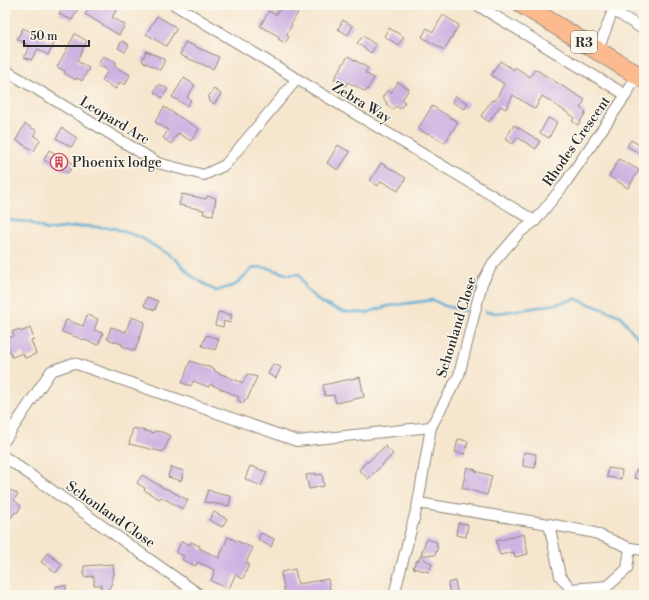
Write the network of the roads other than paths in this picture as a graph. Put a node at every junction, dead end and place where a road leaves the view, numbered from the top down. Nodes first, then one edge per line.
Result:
1 (175, 5) edge
2 (477, 5) edge
3 (523, 5) edge
4 (615, 7) edge
5 (644, 30) edge
6 (598, 50) junction
7 (5, 70) edge
8 (641, 77) edge
9 (297, 79) junction
10 (626, 96) junction
11 (535, 221) junction
12 (431, 426) junction
13 (5, 440) edge
14 (5, 457) edge
15 (418, 503) junction
16 (549, 524) junction
17 (630, 548) junction
18 (644, 550) edge
19 (200, 595) edge
20 (394, 595) edge

1 - 9 street, Zebra Way
2 - 10 street
3 - 6 highway, R3
4 - 5 street
4 - 6 street
6 - 8 highway, R3
7 - 9 street, Leopard Arc
8 - 10 street, Rhodes Crescent
9 - 11 street, Zebra Way
10 - 11 street, Rhodes Crescent
11 - 12 street, Schonland Close
12 - 13 street
12 - 15 street, Schonland Close
14 - 19 street, Schonland Close
15 - 16 street
15 - 20 street, Schonland Close
16 - 17 street
16 - 17 street
17 - 18 street

